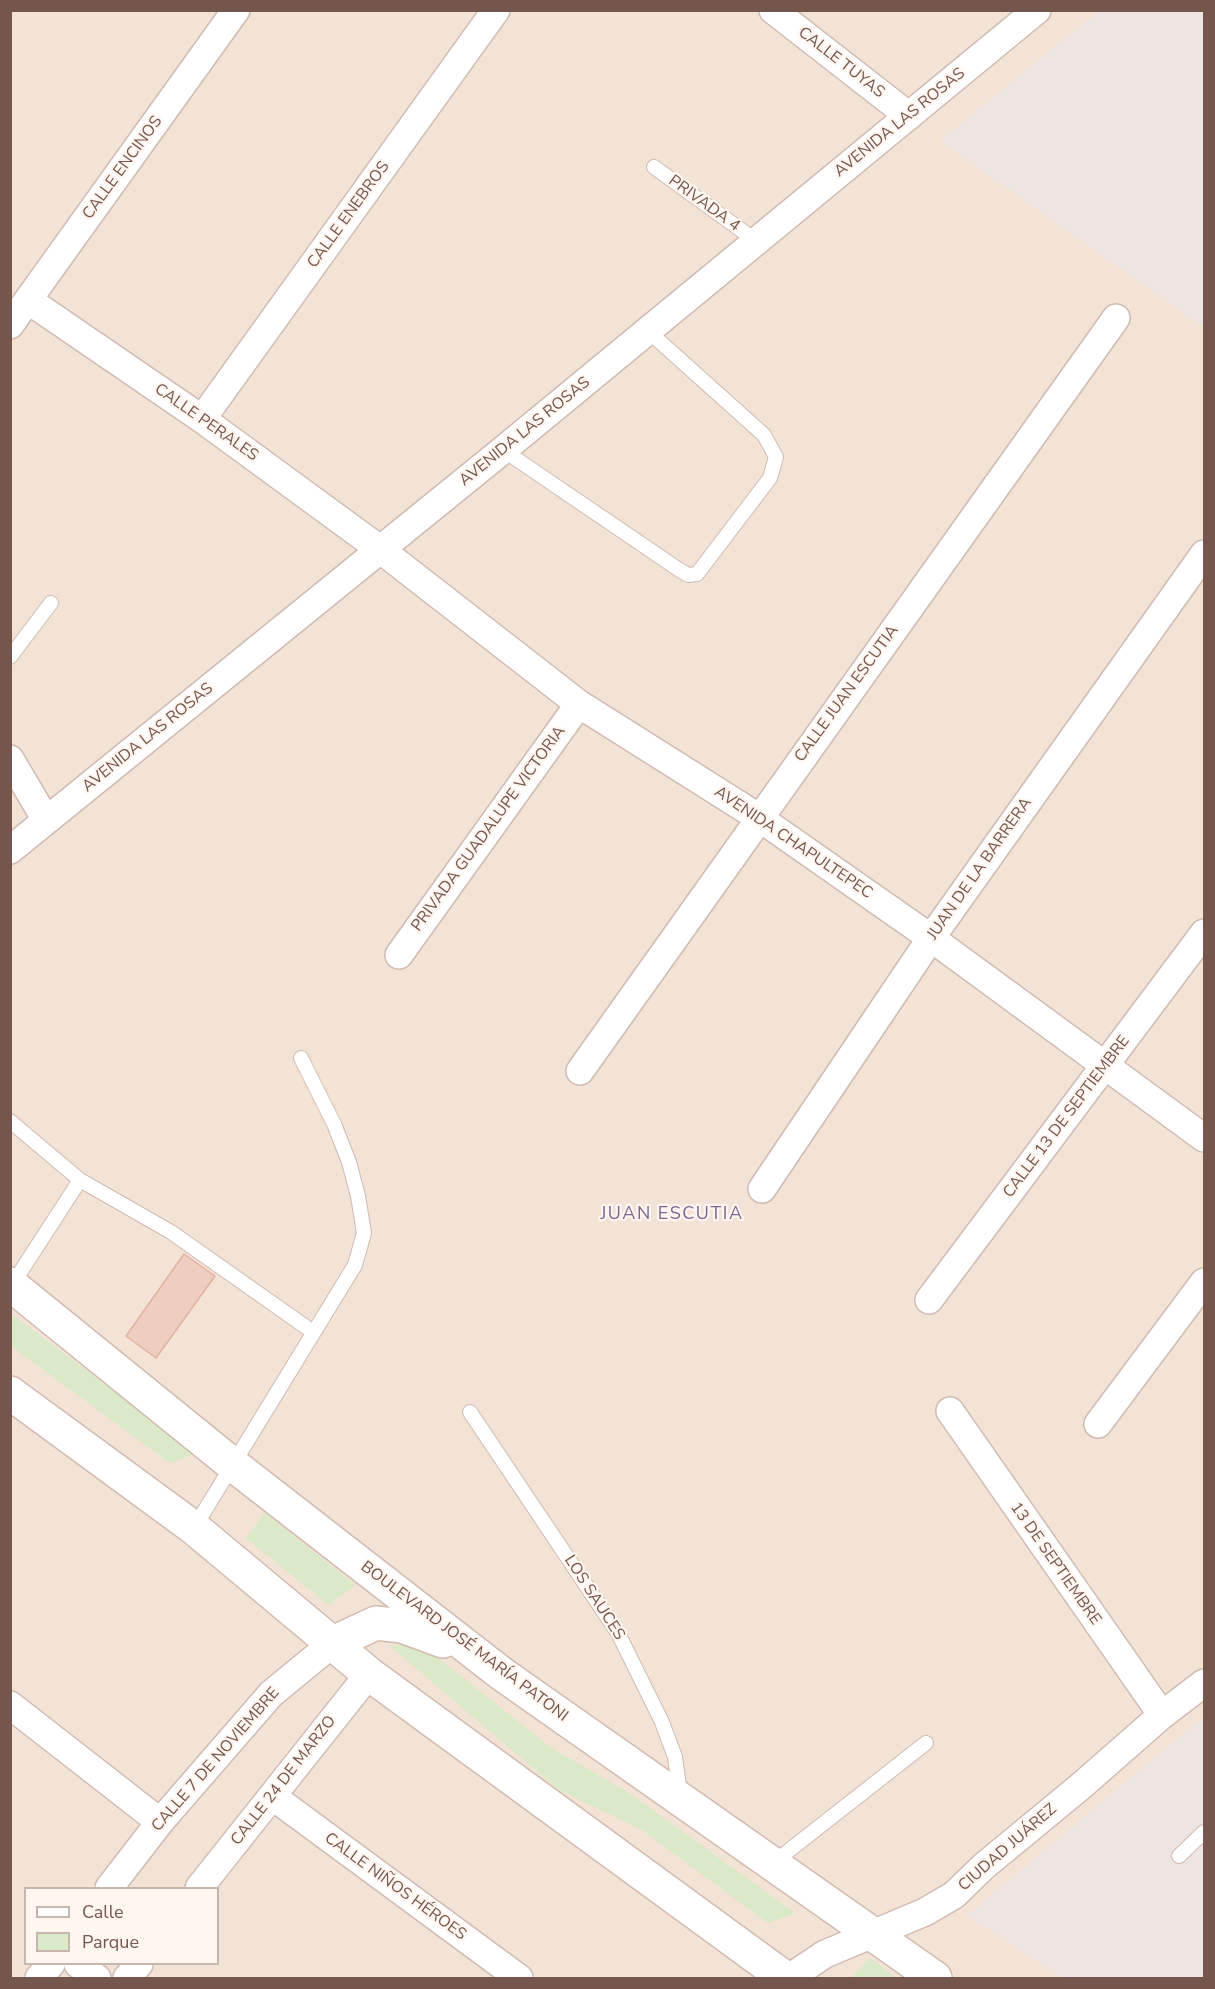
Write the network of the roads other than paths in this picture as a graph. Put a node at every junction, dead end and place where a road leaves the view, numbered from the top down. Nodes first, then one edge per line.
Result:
1 (236, 10) edge
2 (496, 10) edge
3 (773, 10) edge
4 (1038, 10) edge
5 (909, 116) junction
6 (654, 167) dead end
7 (755, 240) junction
8 (28, 300) junction
9 (1116, 318) dead end
10 (10, 326) edge
11 (648, 331) junction
12 (202, 419) junction
13 (503, 450) junction
14 (381, 550) junction
15 (1204, 554) edge
16 (51, 603) dead end
17 (10, 657) edge
18 (579, 704) junction
19 (10, 759) edge
20 (758, 817) junction
21 (46, 820) junction
22 (10, 850) edge
23 (1204, 933) edge
24 (931, 938) junction
25 (399, 955) dead end
26 (301, 1058) dead end
27 (1106, 1067) junction
28 (580, 1071) dead end
29 (10, 1121) edge
30 (1204, 1138) edge
31 (80, 1180) junction
32 (762, 1189) dead end
33 (1204, 1282) edge
34 (11, 1284) edge
35 (929, 1300) dead end
36 (313, 1332) junction
37 (10, 1393) edge
38 (950, 1411) dead end
39 (470, 1412) dead end
40 (1098, 1424) dead end
41 (232, 1464) junction
42 (194, 1528) junction
43 (333, 1642) junction
44 (471, 1650) junction
45 (369, 1674) junction
46 (1204, 1683) edge
47 (10, 1705) edge
48 (1162, 1714) junction
49 (926, 1743) dead end
50 (272, 1796) junction
51 (681, 1801) junction
52 (159, 1822) junction
53 (1204, 1832) edge
54 (1179, 1856) dead end
55 (772, 1864) junction
56 (110, 1887) edge
57 (200, 1887) edge
58 (872, 1935) junction
59 (50, 1965) edge
60 (79, 1965) edge
61 (138, 1965) edge
62 (39, 1978) edge
63 (97, 1978) edge
64 (127, 1978) edge
65 (519, 1978) edge
66 (785, 1978) edge
67 (789, 1978) edge
68 (935, 1978) edge

1 - 8 street, CALLE ENCINOS
2 - 12 street, CALLE ENEBROS
3 - 5 street, CALLE TUYAS
4 - 5 street, AVENIDA LAS ROSAS
5 - 7 street, AVENIDA LAS ROSAS
6 - 7 lane, PRIVADA 4
7 - 11 street, AVENIDA LAS ROSAS
8 - 10 street, CALLE ENCINOS
8 - 12 street, CALLE PERALES
9 - 20 street, CALLE JUAN ESCUTIA
11 - 13 street, AVENIDA LAS ROSAS
11 - 13 lane
12 - 14 street, CALLE PERALES
13 - 14 street, AVENIDA LAS ROSAS
14 - 18 street, AVENIDA CHAPULTEPEC
14 - 21 street, AVENIDA LAS ROSAS
15 - 24 street, JUAN DE LA BARRERA
16 - 17 lane
18 - 20 street, AVENIDA CHAPULTEPEC
18 - 25 street, PRIVADA GUADALUPE VICTORIA
19 - 21 street
20 - 24 street, AVENIDA CHAPULTEPEC
20 - 28 street, CALLE JUAN ESCUTIA
21 - 22 street, AVENIDA LAS ROSAS
23 - 27 street, CALLE 13 DE SEPTIEMBRE
24 - 27 street, AVENIDA CHAPULTEPEC
24 - 32 street, JUAN DE LA BARRERA
26 - 36 lane
27 - 30 street, AVENIDA CHAPULTEPEC
27 - 35 street, CALLE 13 DE SEPTIEMBRE
29 - 31 lane
31 - 34 lane
31 - 36 lane
33 - 40 street
34 - 41 main road, BOULEVARD JOSÉ MARÍA PATONI
36 - 41 lane
37 - 42 main road
38 - 48 street, 13 DE SEPTIEMBRE
39 - 51 lane, LOS SAUCES
41 - 42 lane
41 - 44 main road, BOULEVARD JOSÉ MARÍA PATONI
42 - 43 main road
43 - 44 main road
43 - 45 main road
43 - 52 street, CALLE 7 DE NOVIEMBRE
44 - 51 main road, BOULEVARD JOSÉ MARÍA PATONI
45 - 50 street, CALLE 24 DE MARZO
45 - 66 main road
46 - 48 street, CIUDAD JUÁREZ
47 - 52 street
48 - 58 street, CIUDAD JUÁREZ
49 - 55 lane
50 - 57 street, CALLE 24 DE MARZO
50 - 65 street, CALLE NIÑOS HÉROES
51 - 55 main road, BOULEVARD JOSÉ MARÍA PATONI
52 - 56 street, CALLE 7 DE NOVIEMBRE
53 - 54 lane
55 - 58 main road, BOULEVARD JOSÉ MARÍA PATONI
58 - 67 street, CIUDAD JUÁREZ
58 - 68 main road, BOULEVARD JOSÉ MARÍA PATONI
59 - 62 street
60 - 63 street
61 - 64 street

